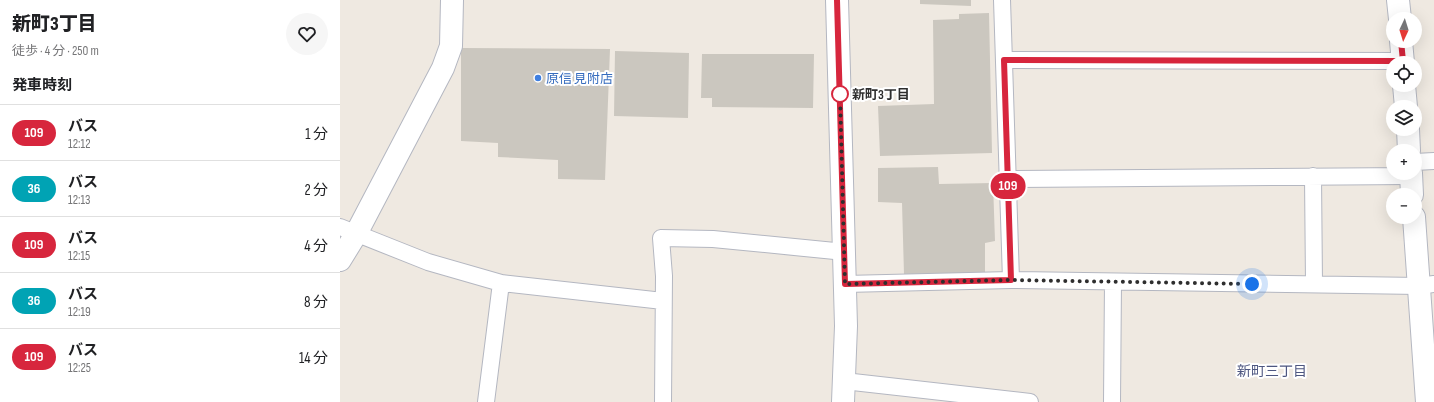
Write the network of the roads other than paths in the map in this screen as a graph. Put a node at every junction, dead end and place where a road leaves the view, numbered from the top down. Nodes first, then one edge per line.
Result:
1 (452, 0) edge
2 (837, 0) edge
3 (1002, 0) edge
4 (1398, 0) edge
5 (1399, 12) edge
6 (1402, 55) edge
7 (1004, 60) junction
8 (1434, 161) edge
9 (1422, 169) edge
10 (1313, 176) junction
11 (1386, 176) edge
12 (1008, 179) junction
13 (1415, 224) edge
14 (348, 231) edge
15 (845, 252) junction
16 (340, 260) edge
17 (1011, 280) junction
18 (1112, 282) junction
19 (501, 283) junction
20 (845, 284) junction
21 (1314, 284) junction
22 (1426, 285) edge
23 (663, 301) junction
24 (844, 392) edge
25 (486, 402) edge
26 (663, 402) edge
27 (1030, 402) edge
28 (1112, 402) edge
29 (1427, 402) edge

1 - 14 street
2 - 15 street
3 - 7 street
4 - 5 street
6 - 7 street
7 - 12 street
8 - 9 street
10 - 11 street
10 - 12 street
10 - 21 street
12 - 17 street
13 - 22 street
14 - 16 street
14 - 19 street
15 - 20 street
15 - 23 street
17 - 18 street
17 - 20 street
18 - 21 street
18 - 28 street
19 - 23 street
19 - 25 street
20 - 24 street
21 - 22 street
22 - 29 street
23 - 26 street
24 - 27 street

